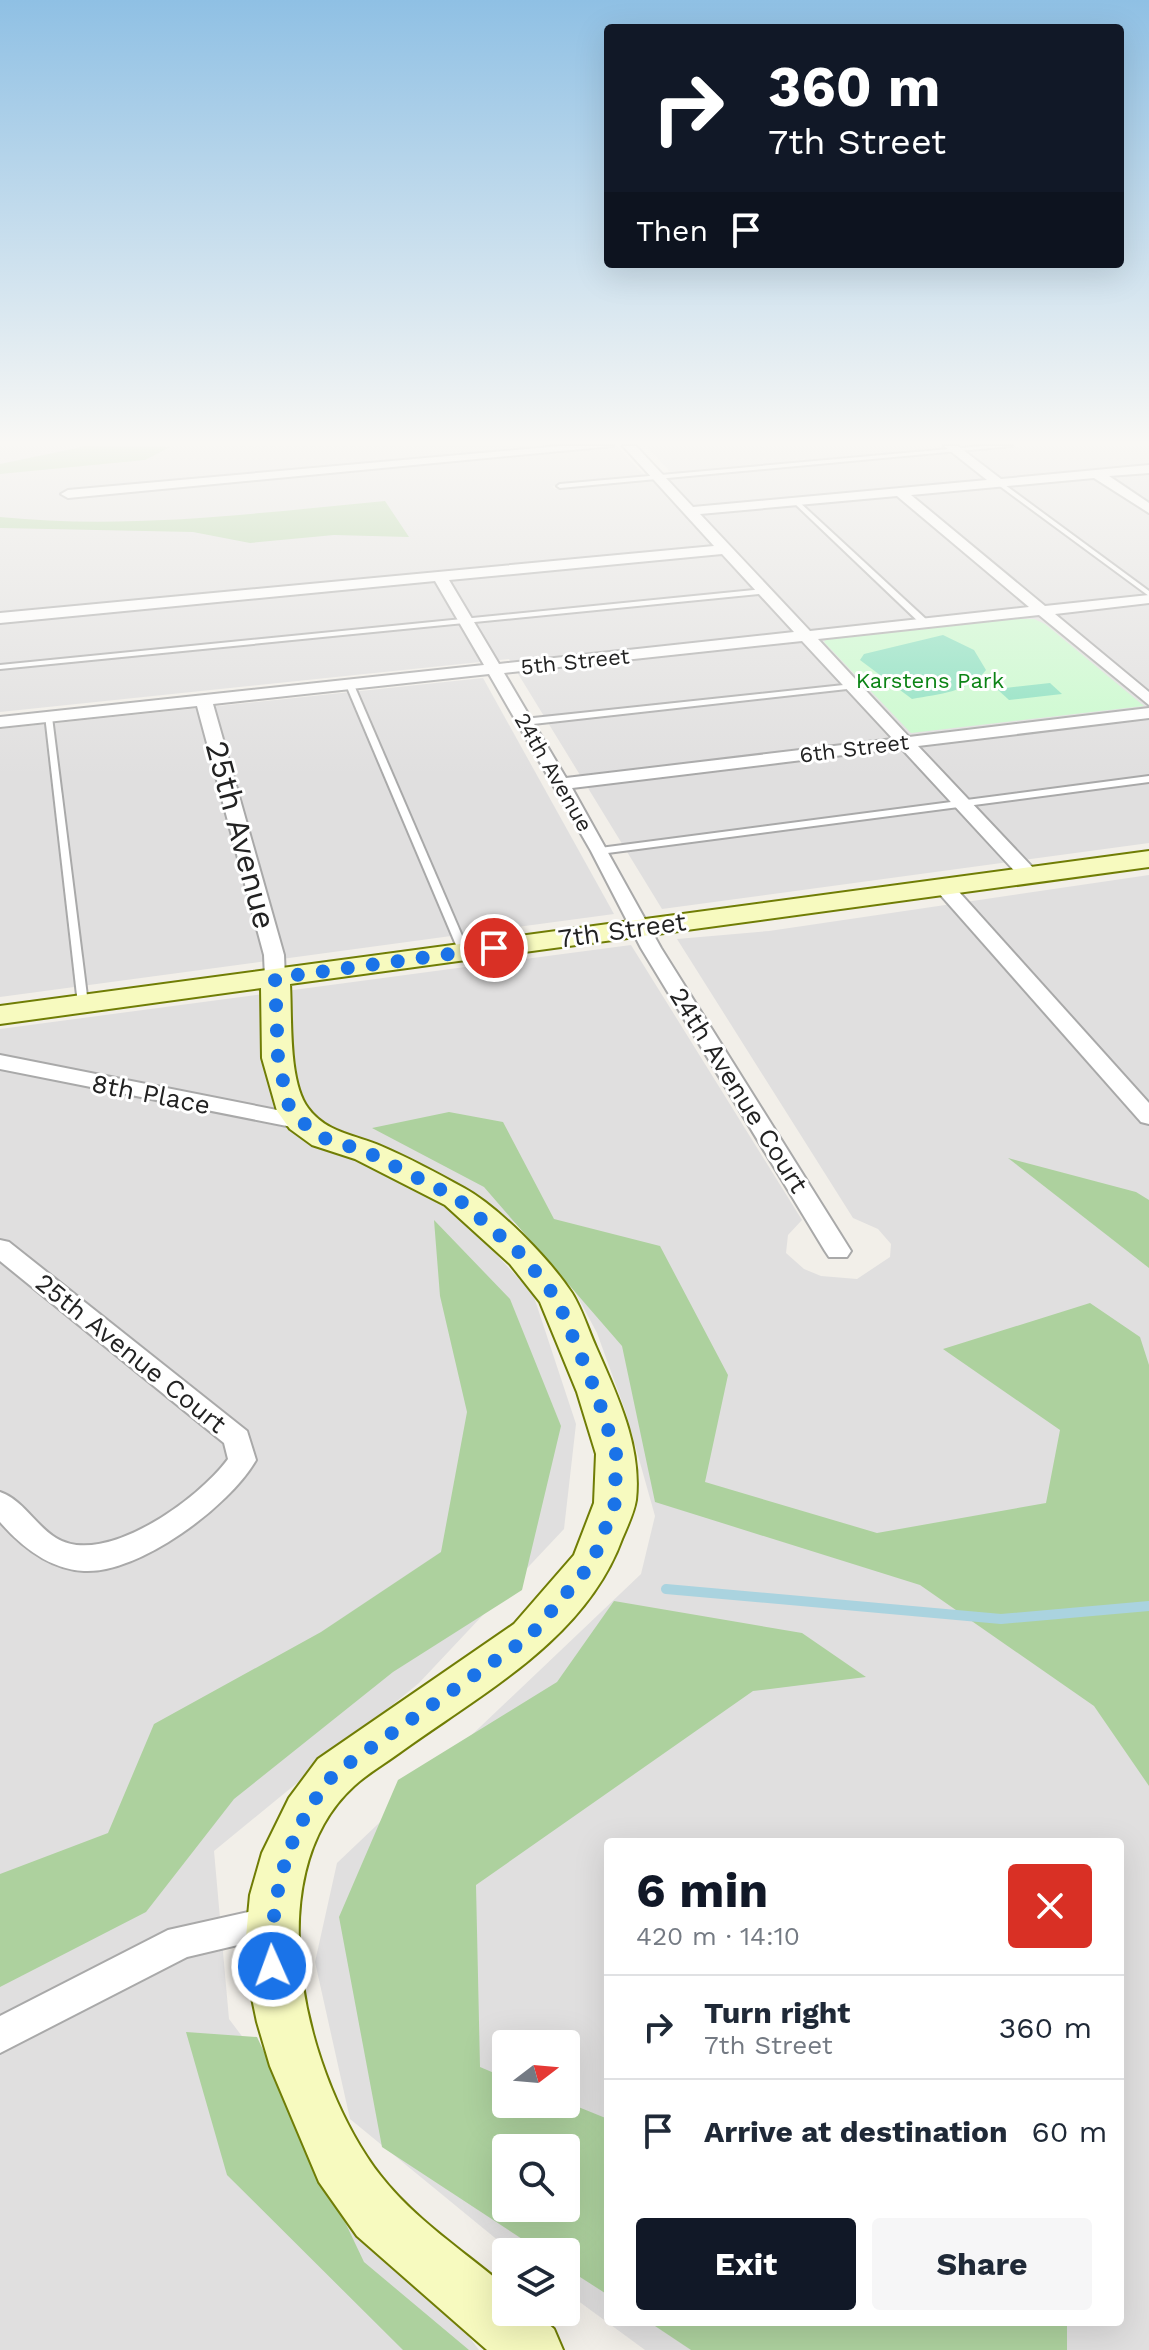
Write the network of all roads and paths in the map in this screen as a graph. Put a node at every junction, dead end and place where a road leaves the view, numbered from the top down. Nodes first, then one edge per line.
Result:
1 (657, 556) edge
2 (731, 556) edge
3 (853, 556) edge
4 (975, 556) edge
5 (1095, 556) edge
6 (440, 577) junction
7 (765, 591) junction
8 (1149, 596) edge
9 (1040, 611) junction
10 (0, 618) edge
11 (466, 621) junction
12 (925, 623) junction
13 (807, 636) junction
14 (0, 667) edge
15 (493, 670) junction
16 (350, 685) junction
17 (853, 686) junction
18 (204, 700) junction
19 (1149, 700) edge
20 (1149, 713) edge
21 (48, 717) junction
22 (0, 722) edge
23 (524, 722) junction
24 (906, 742) junction
25 (1149, 779) edge
26 (560, 784) junction
27 (962, 803) junction
28 (600, 851) junction
29 (1149, 859) edge
30 (1029, 875) junction
31 (944, 887) junction
32 (642, 928) junction
33 (464, 952) junction
34 (275, 978) junction
35 (83, 1004) junction
36 (0, 1015) edge
37 (0, 1062) edge
38 (1149, 1117) edge
39 (302, 1122) junction
40 (0, 1248) edge
41 (838, 1251) dead end
42 (0, 1503) edge
43 (271, 1923) junction
44 (0, 2035) edge
45 (533, 2350) edge

1 - 6 street
2 - 7 street
3 - 12 lane
4 - 9 street
5 - 8 lane
6 - 10 street
6 - 11 street, 24th Avenue
7 - 11 lane
7 - 13 street
8 - 9 street, 5th Street
9 - 12 street, 5th Street
9 - 19 street
11 - 14 lane
11 - 15 street, 24th Avenue
12 - 13 street, 5th Street
13 - 15 street, 5th Street
13 - 17 street
15 - 16 street, 5th Street
15 - 23 street, 24th Avenue
16 - 18 street, 5th Street
16 - 33 lane
17 - 23 lane
17 - 24 street
18 - 21 street, 5th Street
18 - 34 street, 25th Avenue
20 - 24 street, 6th Street
21 - 22 street, 5th Street
21 - 35 lane
23 - 26 street, 24th Avenue
24 - 26 street, 6th Street
24 - 27 street
25 - 27 lane
26 - 28 street, 24th Avenue
27 - 28 lane
27 - 30 street
28 - 32 street, 24th Avenue
29 - 30 street, 7th Street
30 - 31 street, 7th Street
31 - 32 street, 7th Street
31 - 38 street
32 - 33 street, 7th Street
32 - 41 street, 24th Avenue Court
33 - 34 street, 7th Street
34 - 35 street, 7th Street
34 - 39 street, 25th Avenue
35 - 36 street, 7th Street
37 - 39 street, 8th Place
39 - 43 street
40 - 42 street, 25th Avenue Court
43 - 44 street
43 - 45 street

